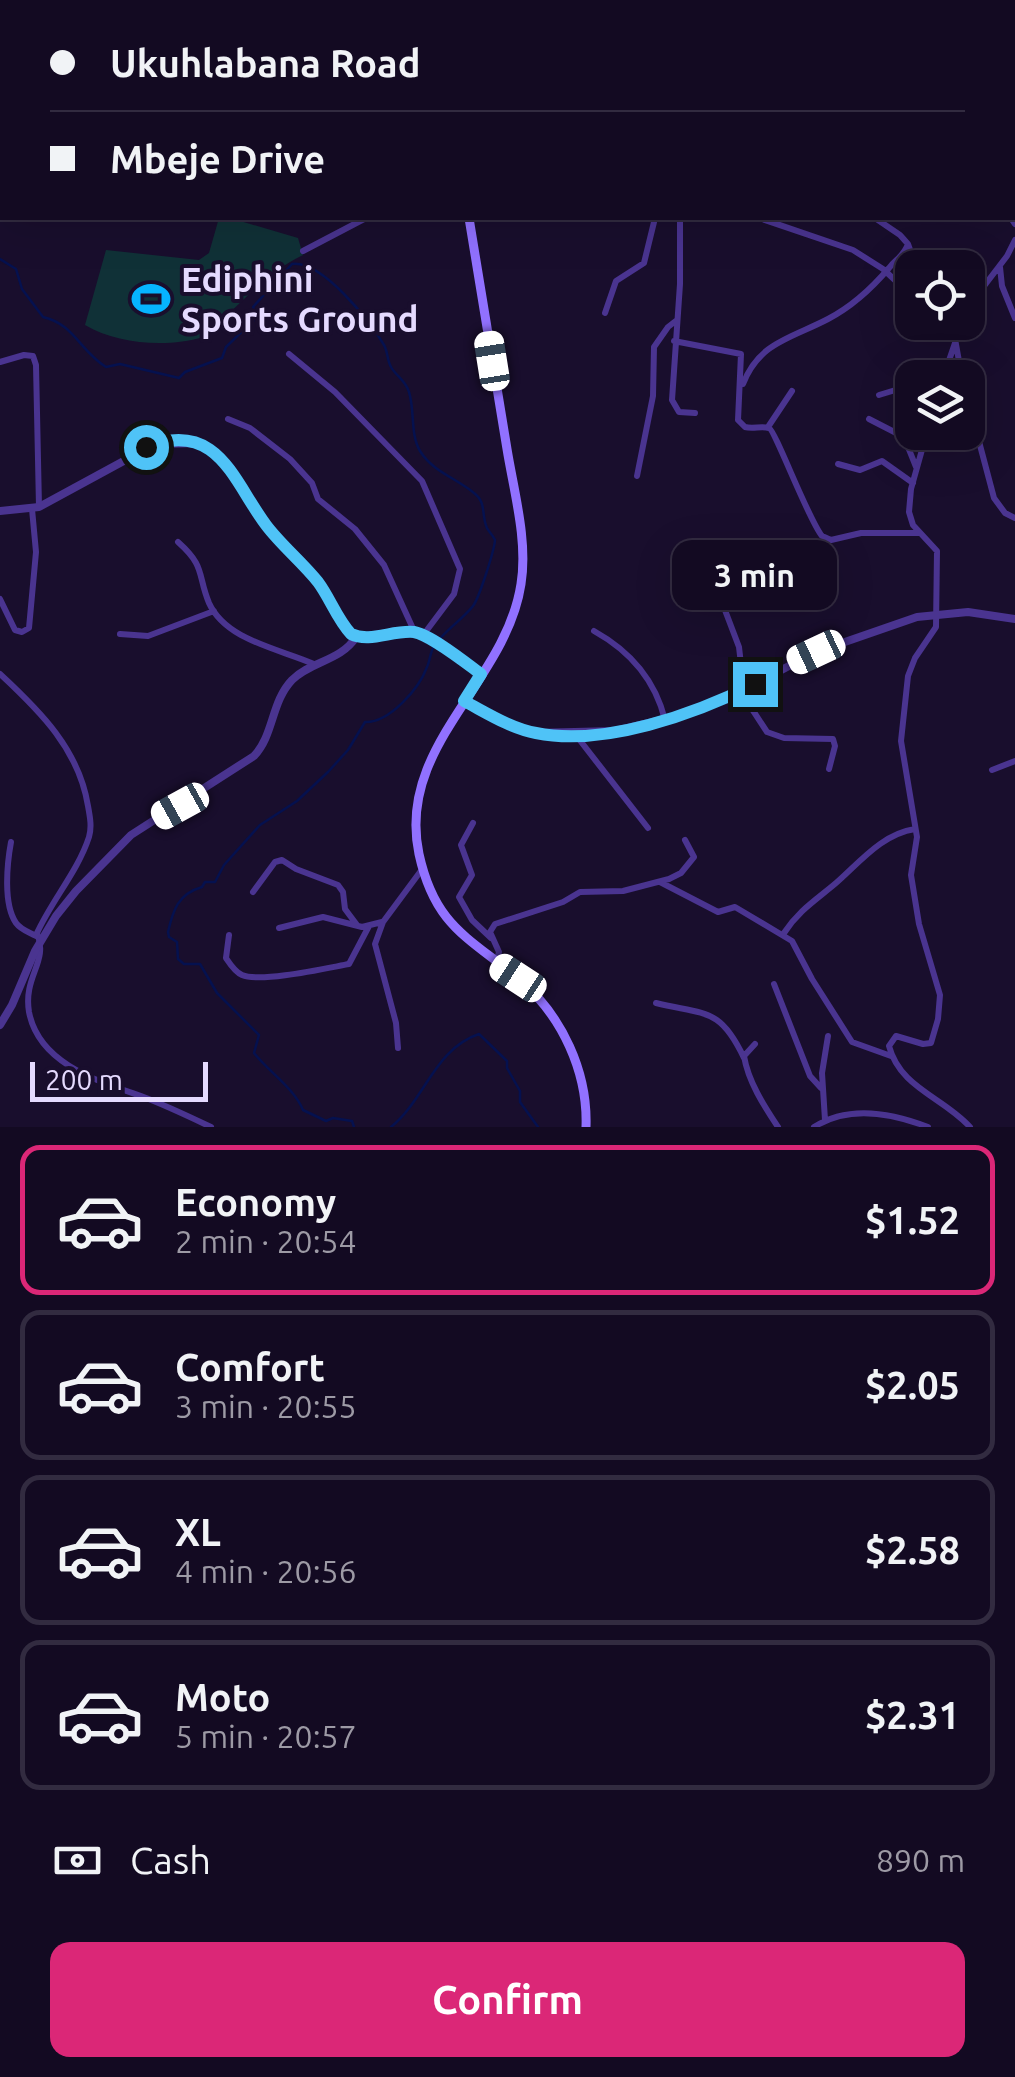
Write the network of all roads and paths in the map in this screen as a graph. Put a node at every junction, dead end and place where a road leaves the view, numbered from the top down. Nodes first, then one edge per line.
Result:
1 (362, 220) edge
2 (469, 220) edge
3 (655, 220) edge
4 (680, 220) edge
5 (765, 220) edge
6 (878, 220) edge
7 (1015, 240) edge
8 (908, 244) junction
9 (303, 250) dead end
10 (910, 250) edge
11 (1000, 265) junction
12 (886, 272) junction
13 (895, 282) edge
14 (985, 285) edge
15 (605, 313) dead end
16 (1015, 318) edge
17 (678, 319) junction
18 (674, 340) junction
19 (956, 342) joint
20 (289, 354) dead end
21 (950, 360) edge
22 (959, 360) edge
23 (0, 362) edge
24 (792, 390) dead end
25 (895, 390) edge
26 (739, 394) junction
27 (878, 396) dead end
28 (695, 413) dead end
29 (228, 419) dead end
30 (869, 420) dead end
31 (768, 428) junction
32 (922, 450) edge
33 (981, 450) edge
34 (838, 464) dead end
35 (917, 468) junction
36 (637, 476) dead end
37 (912, 482) junction
38 (36, 508) junction
39 (0, 511) edge
40 (1015, 518) edge
41 (920, 533) junction
42 (178, 542) dead end
43 (701, 547) dead end
44 (0, 599) edge
45 (214, 610) junction
46 (936, 613) junction
47 (1015, 619) edge
48 (594, 631) dead end
49 (120, 634) dead end
50 (423, 635) junction
51 (356, 637) junction
52 (317, 665) junction
53 (0, 674) edge
54 (481, 674) junction
55 (742, 691) junction
56 (464, 701) junction
57 (665, 720) junction
58 (575, 734) junction
59 (1015, 761) edge
60 (829, 770) dead end
61 (992, 770) dead end
62 (473, 823) dead end
63 (648, 828) dead end
64 (915, 830) junction
65 (685, 840) dead end
66 (11, 842) dead end
67 (423, 868) junction
68 (660, 882) junction
69 (253, 892) dead end
70 (383, 922) junction
71 (357, 925) junction
72 (368, 926) junction
73 (279, 928) dead end
74 (784, 933) junction
75 (229, 935) dead end
76 (39, 938) junction
77 (492, 939) junction
78 (496, 964) junction
79 (774, 984) dead end
80 (656, 1003) dead end
81 (0, 1025) edge
82 (828, 1036) dead end
83 (754, 1044) dead end
84 (398, 1048) dead end
85 (892, 1057) junction
86 (744, 1058) junction
87 (821, 1088) junction
88 (825, 1120) junction
89 (212, 1127) edge
90 (586, 1127) edge
91 (778, 1127) edge
92 (814, 1127) edge
93 (928, 1127) edge
94 (970, 1127) edge

1 - 9 street
2 - 54 main road
3 - 15 street
4 - 17 street
5 - 12 street
6 - 8 street
7 - 11 street
8 - 10 street
8 - 12 street
11 - 14 street
11 - 16 street
12 - 13 street
12 - 26 street
17 - 18 street
17 - 36 street
18 - 26 street
18 - 28 street
19 - 21 street
19 - 22 street
20 - 50 street
23 - 38 street
24 - 31 street
25 - 27 street
26 - 31 street
29 - 50 street
30 - 35 street
31 - 41 street
32 - 35 street
33 - 40 street
34 - 37 street
35 - 37 street
37 - 41 street
38 - 39 street
38 - 44 street
38 - 51 street
41 - 46 street
42 - 45 street
43 - 55 street
45 - 49 street
45 - 52 street
46 - 47 street
46 - 55 street
46 - 64 street
48 - 57 street
50 - 51 street
50 - 54 street
51 - 52 street
52 - 76 street
53 - 76 street
54 - 56 main road
55 - 57 street
55 - 60 street
56 - 58 street
56 - 67 main road
57 - 58 street
58 - 63 street
59 - 61 street
62 - 77 street
64 - 74 street
64 - 85 street
65 - 68 street
66 - 76 street
67 - 70 street
67 - 78 main road
68 - 74 street
68 - 77 street
69 - 71 street
70 - 72 street
70 - 84 street
71 - 72 street
71 - 73 street
72 - 75 street
74 - 85 street
76 - 81 street
76 - 89 street
77 - 78 street
78 - 90 main road
79 - 87 street
80 - 86 street
82 - 87 street
83 - 86 street
85 - 94 street
86 - 91 street
87 - 88 street
88 - 92 street
88 - 93 street

